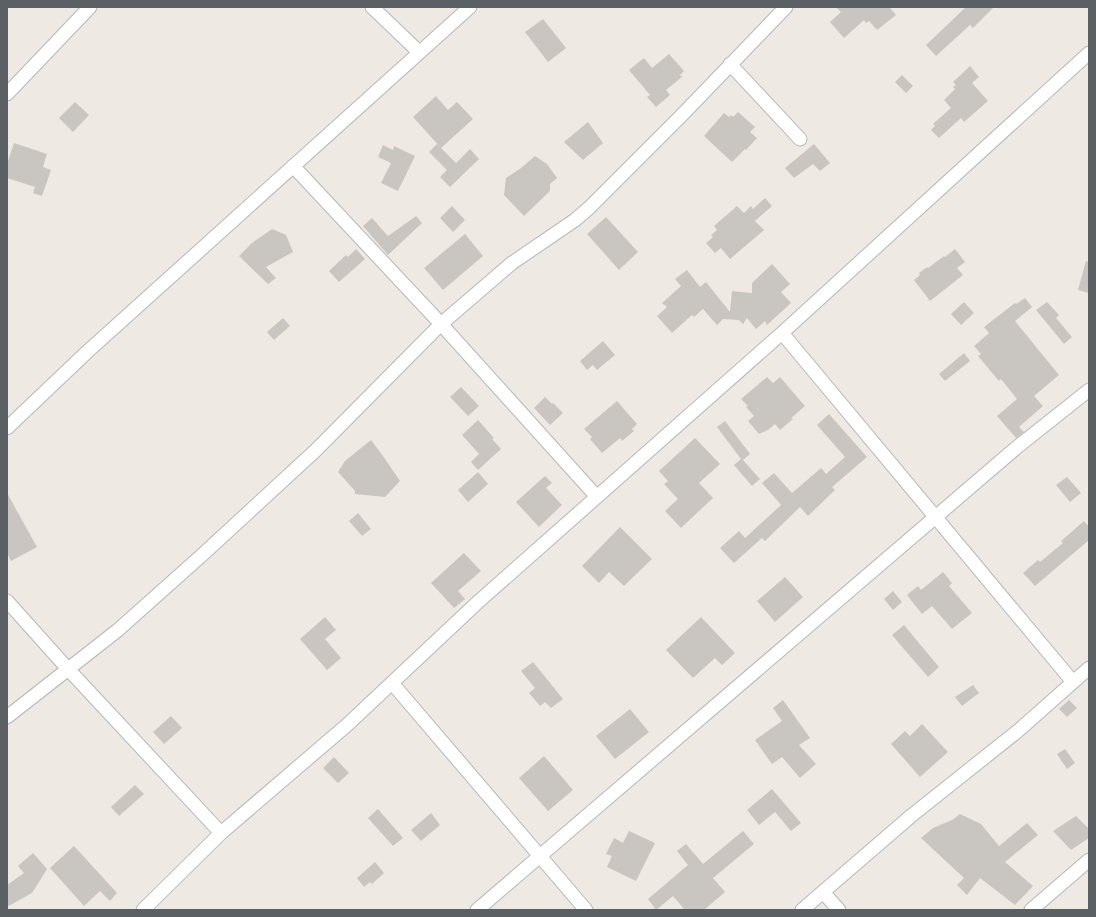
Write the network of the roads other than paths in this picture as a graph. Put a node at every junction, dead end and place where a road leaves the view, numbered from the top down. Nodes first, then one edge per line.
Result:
1 (90, 7) edge
2 (372, 7) edge
3 (470, 7) edge
4 (786, 7) edge
5 (419, 52) junction
6 (1089, 52) edge
7 (730, 64) junction
8 (7, 94) edge
9 (800, 139) dead end
10 (294, 166) junction
11 (441, 324) junction
12 (782, 333) junction
13 (1089, 390) edge
14 (7, 428) edge
15 (597, 497) junction
16 (936, 517) junction
17 (7, 601) edge
18 (1089, 668) edge
19 (68, 669) junction
20 (1073, 682) junction
21 (392, 683) junction
22 (7, 717) edge
23 (221, 833) junction
24 (540, 856) junction
25 (1089, 860) edge
26 (823, 892) junction
27 (142, 910) edge
28 (477, 910) edge
29 (586, 910) edge
30 (802, 910) edge
31 (839, 910) edge
32 (1030, 910) edge

1 - 8 street
2 - 5 street
3 - 5 street
4 - 7 street
5 - 10 street
6 - 12 street
7 - 9 street
7 - 11 street
10 - 11 street
10 - 14 street
11 - 15 street
11 - 19 street
12 - 15 street
12 - 16 street
13 - 16 street
15 - 21 street
16 - 20 street
16 - 24 street
17 - 19 street
18 - 20 street
19 - 22 street
19 - 23 street
20 - 26 street
21 - 23 street
21 - 24 street
23 - 27 street
24 - 28 street
24 - 29 street
25 - 32 street
26 - 30 street
26 - 31 street

